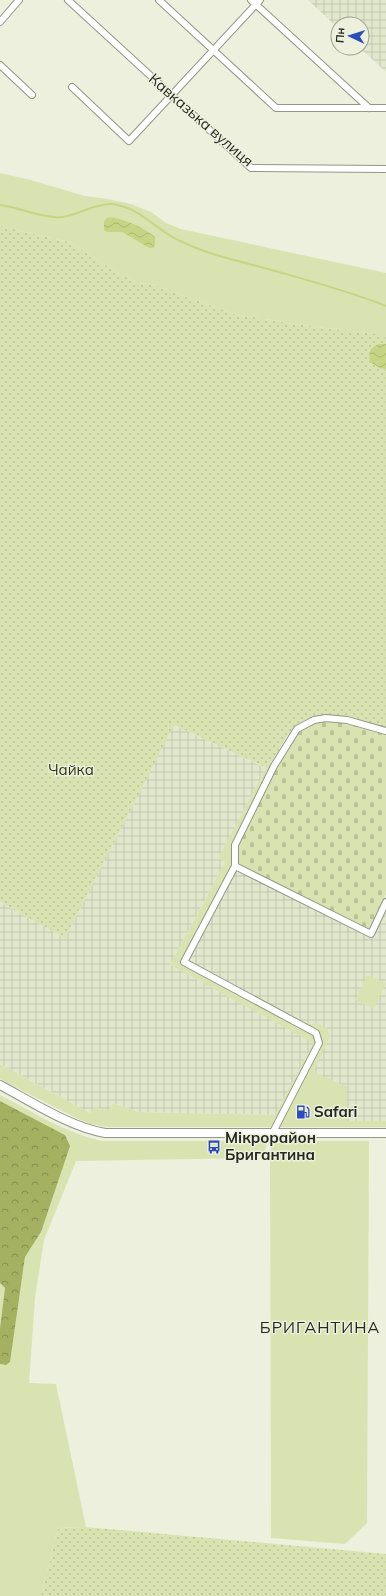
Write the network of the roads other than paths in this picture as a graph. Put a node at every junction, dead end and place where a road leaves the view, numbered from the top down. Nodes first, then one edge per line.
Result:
1 (19, 0) edge
2 (68, 0) edge
3 (159, 0) edge
4 (251, 0) edge
5 (258, 2) edge
6 (0, 22) edge
7 (214, 51) junction
8 (0, 65) edge
9 (72, 87) dead end
10 (32, 94) dead end
11 (172, 96) junction
12 (369, 108) junction
13 (386, 108) edge
14 (386, 169) edge
15 (386, 731) edge
16 (235, 866) junction
17 (386, 902) edge
18 (0, 1085) edge
19 (386, 1133) edge
20 (272, 1134) junction

1 - 6 street
2 - 11 street, Кавказька вулиця
3 - 7 street
4 - 5 street
5 - 7 street
5 - 12 street
7 - 11 street
7 - 12 street
8 - 10 street
9 - 11 street
11 - 14 street, Кавказька вулиця
12 - 13 street
15 - 16 street
16 - 17 street
16 - 20 street
18 - 20 street
19 - 20 street

